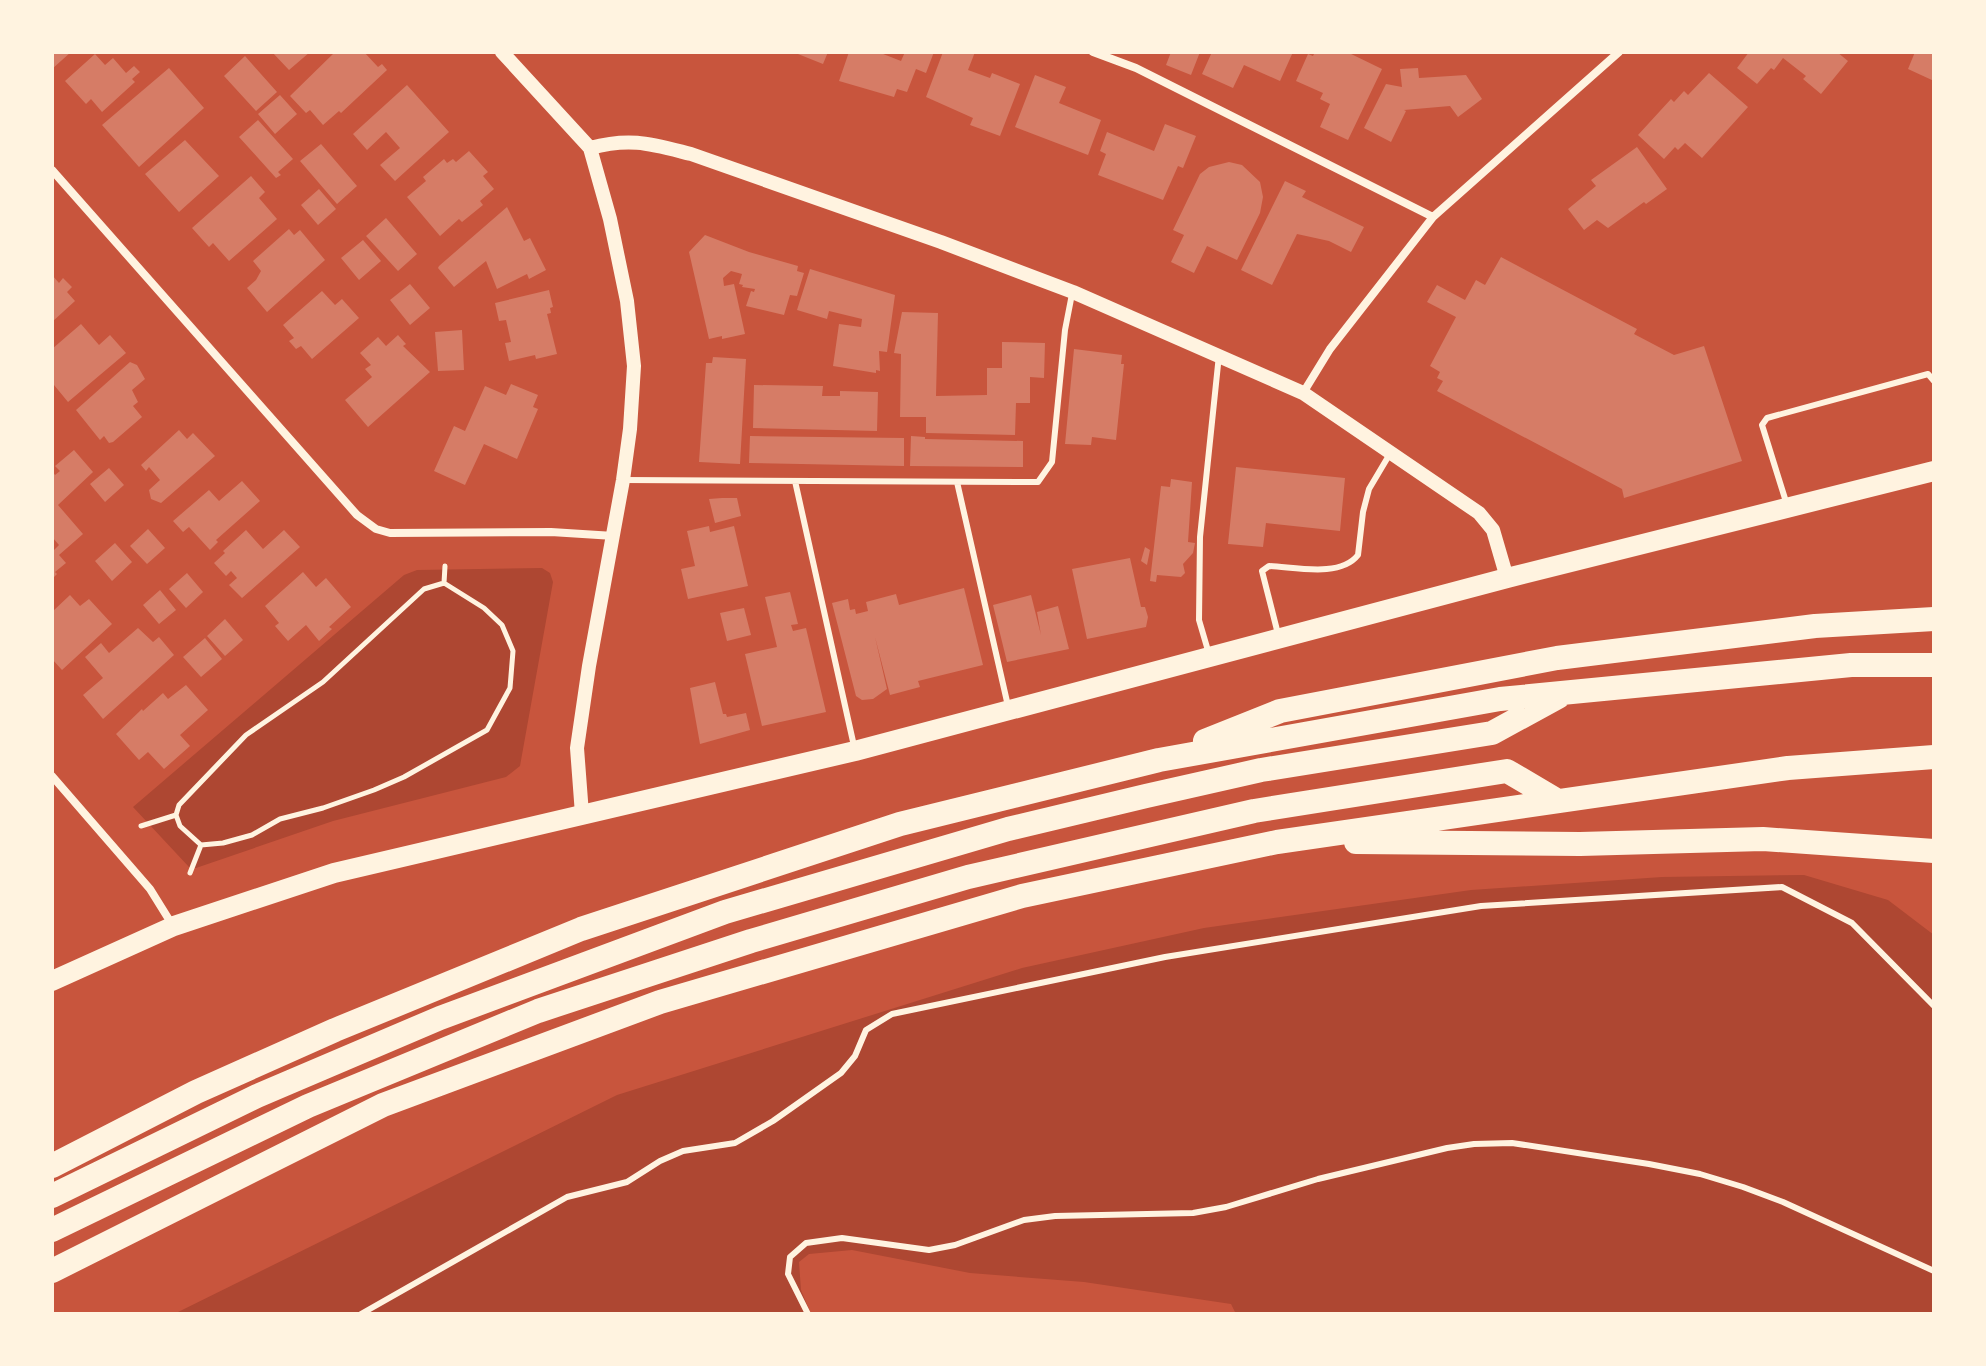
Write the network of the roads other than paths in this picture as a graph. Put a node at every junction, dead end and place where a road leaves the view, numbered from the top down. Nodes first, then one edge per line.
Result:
1 (502, 52) edge
2 (1093, 52) edge
3 (1619, 52) edge
4 (590, 148) junction
5 (52, 170) edge
6 (1433, 217) junction
7 (1073, 292) junction
8 (1219, 355) junction
9 (1934, 381) edge
10 (1303, 393) junction
11 (1391, 452) junction
12 (1934, 471) edge
13 (623, 480) junction
14 (795, 481) junction
15 (957, 482) junction
16 (1788, 509) junction
17 (615, 536) junction
18 (1507, 578) junction
19 (1934, 619) edge
20 (1279, 638) junction
21 (1210, 657) junction
22 (1934, 665) edge
23 (1567, 691) junction
24 (1009, 710) junction
25 (855, 751) junction
26 (1934, 757) edge
27 (1159, 760) junction
28 (52, 776) edge
29 (1558, 801) junction
30 (582, 814) junction
31 (1277, 842) junction
32 (1934, 851) edge
33 (174, 926) junction
34 (52, 981) edge
35 (1934, 1006) edge
36 (52, 1166) edge
37 (52, 1196) edge
38 (52, 1230) edge
39 (52, 1271) edge
40 (1934, 1271) edge
41 (361, 1314) edge
42 (808, 1314) edge

1 - 4 street
2 - 6 street
3 - 6 street
4 - 7 street
4 - 13 street
5 - 17 street
6 - 10 street
7 - 8 street
7 - 15 lane
8 - 10 street
8 - 21 lane
9 - 16 lane
10 - 11 street
11 - 18 street
11 - 20 lane
12 - 16 main road
13 - 14 lane
13 - 17 street
14 - 15 lane
14 - 25 lane
15 - 24 lane
16 - 18 main road
17 - 30 street
18 - 20 main road
19 - 27 highway
20 - 21 main road
21 - 24 main road
22 - 23 highway
23 - 27 highway
23 - 37 highway
24 - 25 main road
25 - 30 main road
26 - 29 highway
27 - 36 highway
28 - 33 street
29 - 31 highway
29 - 38 highway
30 - 33 main road
31 - 32 highway
31 - 39 highway
33 - 34 main road
35 - 41 lane
40 - 42 lane

